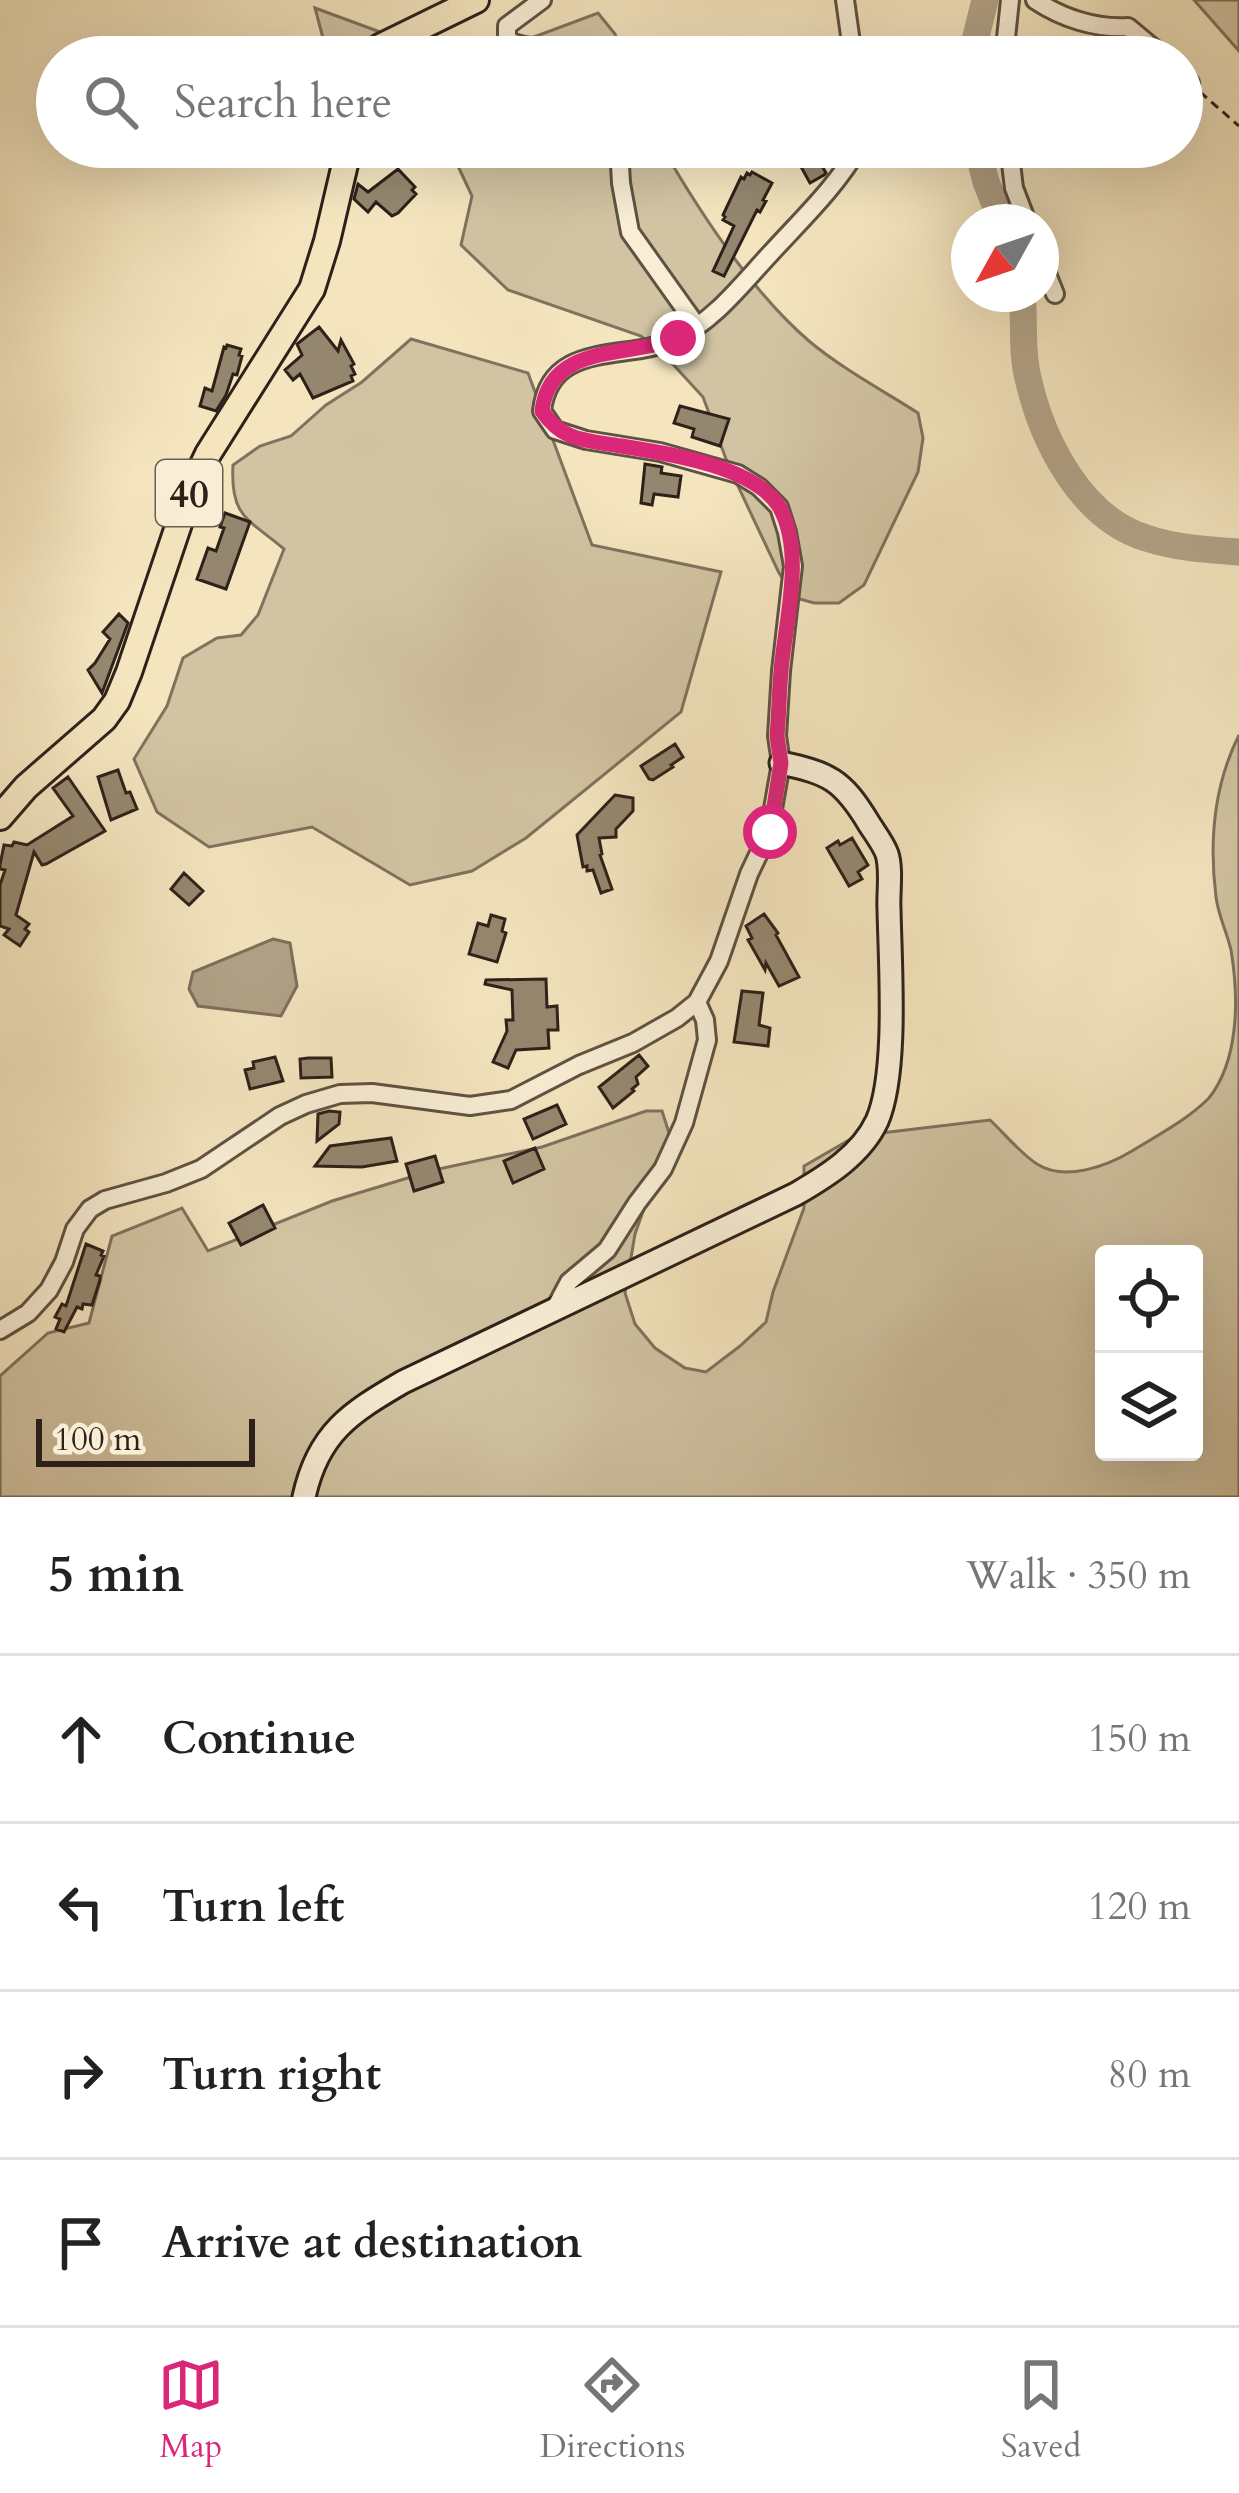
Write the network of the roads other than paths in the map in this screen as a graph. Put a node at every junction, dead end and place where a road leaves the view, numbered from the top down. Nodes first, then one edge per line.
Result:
1 (476, 0) edge
2 (542, 0) edge
3 (845, 0) edge
4 (1010, 0) edge
5 (1035, 0) edge
6 (401, 36) edge
7 (508, 36) edge
8 (850, 36) edge
9 (1006, 36) edge
10 (1139, 36) edge
11 (344, 168) edge
12 (620, 168) edge
13 (846, 168) edge
14 (1012, 168) edge
15 (1020, 204) edge
16 (697, 326) junction
17 (781, 763) junction
18 (0, 818) edge
19 (697, 1002) junction
20 (553, 1312) junction
21 (0, 1330) edge
22 (304, 1497) edge

1 - 6 main road
2 - 7 street
3 - 8 street
4 - 9 street
5 - 10 street
11 - 18 main road, 40
12 - 16 street
13 - 16 street
14 - 15 street
16 - 17 street
17 - 19 street
17 - 20 street
19 - 20 street
19 - 21 street
20 - 22 street

